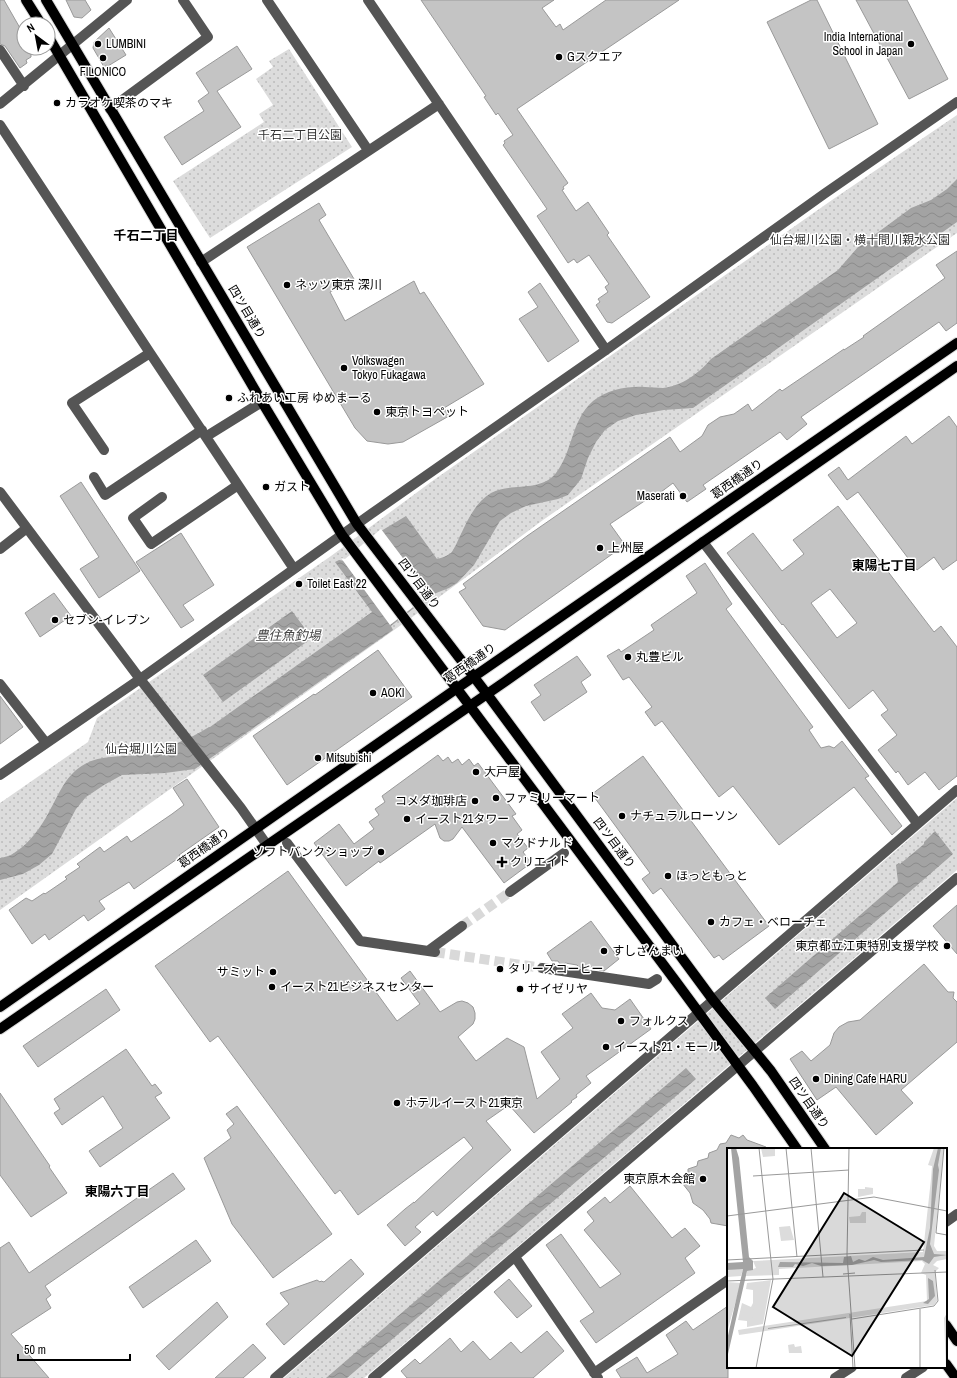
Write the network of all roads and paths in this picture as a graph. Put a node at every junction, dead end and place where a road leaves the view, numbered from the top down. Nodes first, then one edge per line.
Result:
1 (26, 0) edge
2 (46, 0) edge
3 (127, 0) edge
4 (182, 0) edge
5 (267, 0) edge
6 (368, 0) edge
7 (36, 16) edge
8 (72, 45) junction
9 (0, 50) edge
10 (56, 50) edge
11 (59, 55) junction
12 (24, 86) junction
13 (957, 102) edge
14 (0, 104) edge
15 (439, 104) junction
16 (110, 109) junction
17 (0, 125) edge
18 (368, 150) junction
19 (202, 262) junction
20 (957, 343) edge
21 (606, 350) junction
22 (150, 353) junction
23 (957, 366) edge
24 (262, 402) junction
25 (204, 433) junction
26 (104, 450) dead end
27 (94, 477) dead end
28 (238, 485) junction
29 (0, 492) edge
30 (162, 497) dead end
31 (357, 524) junction
32 (27, 528) junction
33 (342, 535) junction
34 (702, 542) junction
35 (0, 549) edge
36 (294, 569) junction
37 (474, 676) junction
38 (140, 679) junction
39 (0, 684) edge
40 (456, 689) junction
41 (487, 694) junction
42 (469, 706) junction
43 (46, 743) junction
44 (0, 775) edge
45 (957, 790) edge
46 (918, 823) junction
47 (256, 829) junction
48 (288, 843) dead end
49 (267, 845) junction
50 (564, 853) dead end
51 (957, 878) edge
52 (510, 892) tunnel mouth
53 (462, 926) tunnel mouth
54 (542, 968) tunnel mouth
55 (657, 979) dead end
56 (715, 1002) junction
57 (0, 1007) edge
58 (700, 1015) junction
59 (0, 1029) edge
60 (753, 1048) junction
61 (736, 1063) junction
62 (796, 1148) edge
63 (824, 1148) edge
64 (957, 1214) edge
65 (947, 1221) edge
66 (515, 1256) junction
67 (727, 1281) edge
68 (947, 1326) edge
69 (957, 1340) edge
70 (947, 1365) edge
71 (851, 1368) edge
72 (921, 1368) edge
73 (596, 1376) edge
74 (275, 1378) edge
75 (373, 1378) edge
76 (836, 1378) edge
77 (906, 1378) edge
78 (956, 1378) edge

1 - 7 main road
2 - 8 main road, 四ツ目通り
3 - 8 street
4 - 16 street
5 - 18 street
6 - 15 street
8 - 11 street
8 - 16 main road, 四ツ目通り
9 - 12 street
10 - 11 main road
11 - 12 street
11 - 24 main road
12 - 14 street
13 - 21 street
15 - 18 street
15 - 21 street
16 - 19 main road, 四ツ目通り
17 - 22 street
18 - 19 street
19 - 31 main road, 四ツ目通り
20 - 37 main road, 葛西橋通り
21 - 31 street
22 - 25 street
22 - 26 street
23 - 34 main road
24 - 25 street
24 - 33 main road
25 - 27 street
25 - 28 street
28 - 30 street
28 - 36 street
29 - 32 street
31 - 33 street
31 - 37 main road, 四ツ目通り
32 - 35 street
32 - 38 street
33 - 36 street
33 - 40 main road
34 - 41 main road
34 - 46 street
36 - 38 street
37 - 40 main road, 葛西橋通り
37 - 41 main road, 四ツ目通り
38 - 43 street
38 - 47 street
39 - 43 street
40 - 42 main road
40 - 47 main road, 葛西橋通り
41 - 42 main road
41 - 56 main road, 四ツ目通り
42 - 49 main road
42 - 58 main road
43 - 44 street
45 - 46 street
46 - 56 street
47 - 49 street
47 - 57 main road, 葛西橋通り
48 - 53 street
49 - 59 main road
50 - 52 street
51 - 60 street
54 - 55 street
56 - 58 street
56 - 60 main road, 四ツ目通り
58 - 61 main road
58 - 74 street
60 - 61 street
60 - 63 main road, 四ツ目通り
61 - 62 main road
61 - 66 street
64 - 65 street
66 - 73 street
66 - 75 street
67 - 73 street
68 - 69 main road
70 - 78 main road
71 - 76 street
72 - 77 street

